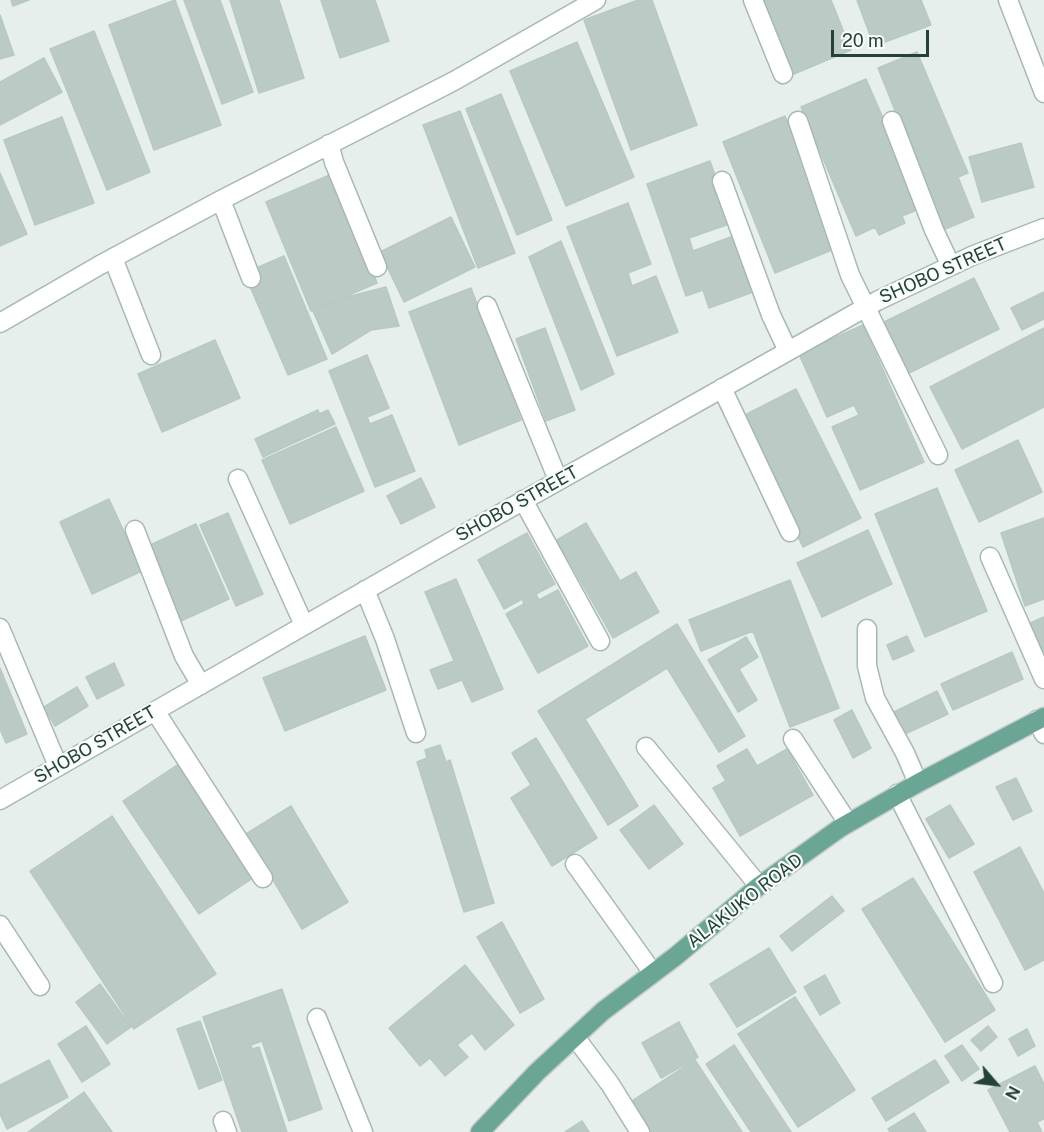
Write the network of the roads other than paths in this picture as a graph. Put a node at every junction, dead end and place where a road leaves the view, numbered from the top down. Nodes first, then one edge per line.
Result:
1 (596, 0) edge
2 (753, 0) edge
3 (1008, 0) edge
4 (783, 74) dead end
5 (1044, 93) edge
6 (798, 121) dead end
7 (892, 121) dead end
8 (329, 144) junction
9 (722, 181) dead end
10 (221, 200) junction
11 (1044, 228) edge
12 (113, 258) junction
13 (951, 266) junction
14 (377, 267) dead end
15 (252, 278) dead end
16 (487, 306) dead end
17 (866, 307) junction
18 (0, 323) edge
19 (788, 351) junction
20 (151, 356) dead end
21 (722, 388) junction
22 (938, 455) dead end
23 (238, 479) dead end
24 (558, 480) junction
25 (523, 500) junction
26 (135, 530) dead end
27 (790, 532) dead end
28 (990, 557) dead end
29 (365, 590) junction
30 (304, 625) junction
31 (0, 628) edge
32 (867, 629) dead end
33 (600, 641) dead end
34 (1044, 679) edge
35 (201, 685) junction
36 (155, 711) junction
37 (1042, 724) edge
38 (416, 733) dead end
39 (793, 740) dead end
40 (646, 747) dead end
41 (58, 766) junction
42 (918, 783) junction
43 (897, 795) junction
44 (0, 800) edge
45 (848, 823) junction
46 (575, 864) dead end
47 (263, 878) dead end
48 (759, 886) junction
49 (0, 925) edge
50 (653, 973) junction
51 (993, 983) dead end
52 (40, 986) dead end
53 (316, 1018) dead end
54 (575, 1036) junction
55 (363, 1132) edge
56 (480, 1132) edge
57 (640, 1132) edge

1 - 8 street
2 - 4 street
3 - 5 street
6 - 17 street
7 - 13 street
8 - 10 street
8 - 14 street
9 - 19 street
10 - 12 street
10 - 15 street
11 - 13 street, SHOBO STREET
12 - 18 street
12 - 20 street
13 - 17 street, SHOBO STREET
16 - 24 street
17 - 19 street, SHOBO STREET
17 - 22 street
19 - 21 street, SHOBO STREET
21 - 24 street, SHOBO STREET
21 - 27 street
23 - 30 street
24 - 25 street, SHOBO STREET
25 - 29 street, SHOBO STREET
25 - 33 street
26 - 35 street
28 - 34 street
29 - 30 street, SHOBO STREET
29 - 38 street
30 - 35 street, SHOBO STREET
31 - 41 street
32 - 42 street
35 - 36 street, SHOBO STREET
36 - 41 street, SHOBO STREET
36 - 47 street
37 - 42 main road, ALAKUKO ROAD
39 - 45 street
40 - 48 street
41 - 44 street, SHOBO STREET
42 - 43 main road, ALAKUKO ROAD
43 - 45 main road, ALAKUKO ROAD
43 - 51 street
45 - 48 main road, ALAKUKO ROAD
46 - 50 street
48 - 50 main road, ALAKUKO ROAD
49 - 52 street
50 - 54 main road, ALAKUKO ROAD
53 - 55 street
54 - 56 main road, ALAKUKO ROAD
54 - 57 street

